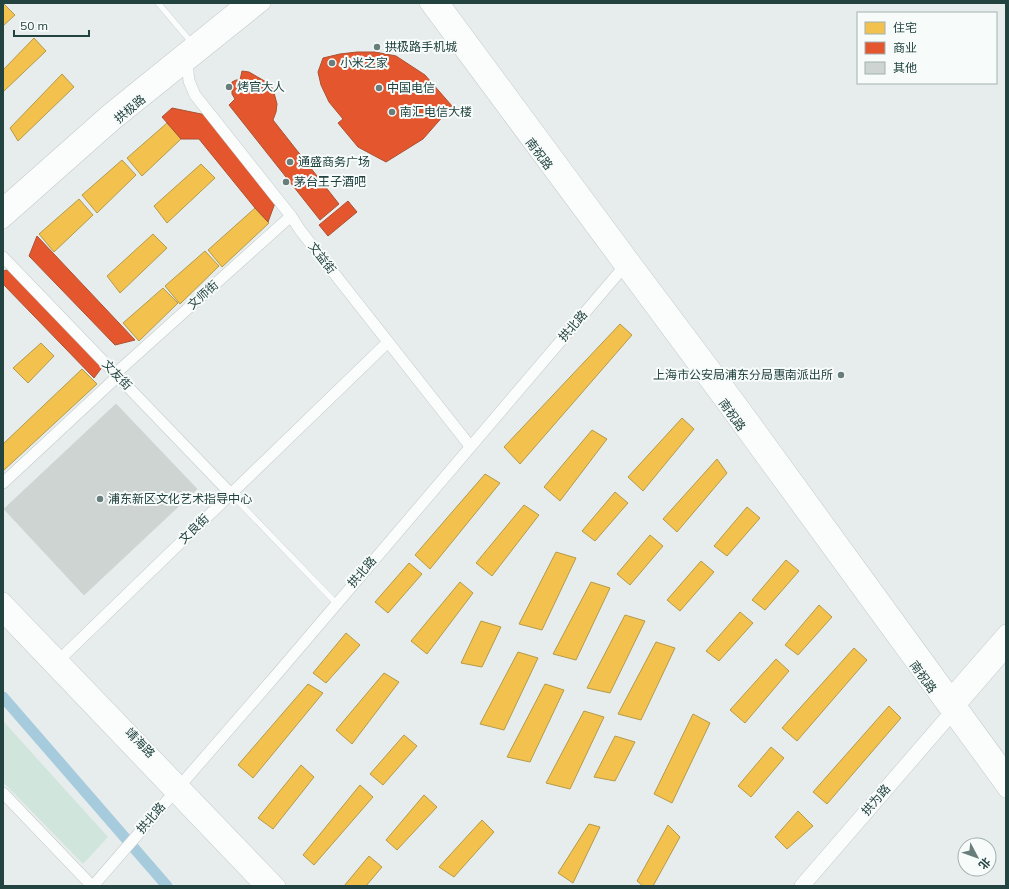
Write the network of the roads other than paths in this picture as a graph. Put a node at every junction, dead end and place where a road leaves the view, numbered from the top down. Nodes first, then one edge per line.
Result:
1 (158, 3) edge
2 (243, 3) edge
3 (263, 3) edge
4 (427, 3) edge
5 (442, 3) edge
6 (192, 44) junction
7 (187, 63) junction
8 (3, 205) edge
9 (291, 216) junction
10 (3, 221) edge
11 (3, 257) edge
12 (627, 264) junction
13 (388, 342) junction
14 (117, 375) junction
15 (470, 446) junction
16 (3, 483) edge
17 (231, 494) junction
18 (3, 600) edge
19 (336, 603) junction
20 (3, 615) edge
21 (1006, 632) edge
22 (1006, 650) edge
23 (56, 663) junction
24 (953, 705) junction
25 (1006, 770) edge
26 (177, 789) junction
27 (1006, 790) edge
28 (3, 793) edge
29 (93, 886) edge
30 (262, 886) edge
31 (278, 886) edge
32 (802, 886) edge

1 - 6 lane
2 - 6 main road, 拱极路
3 - 7 main road, 拱极路
4 - 12 main road, 南祝路
5 - 12 main road, 南祝路
6 - 8 main road, 拱极路
7 - 9 street, 文益街
7 - 10 main road, 拱极路
9 - 13 street, 文益街
9 - 14 street, 文师街
11 - 14 street, 文友街
12 - 15 street, 拱北路
12 - 24 main road, 南祝路
13 - 15 street, 文益街
13 - 17 street, 文良街
14 - 16 street, 文师街
14 - 17 street, 文友街
15 - 19 street, 拱北路
17 - 19 lane
17 - 23 street, 文良街
18 - 23 main road, 靖海路
19 - 26 street, 拱北路
20 - 23 main road, 靖海路
21 - 24 main road, 拱为路
22 - 24 main road, 拱为路
23 - 26 main road, 靖海路
24 - 25 main road, 南祝路
24 - 27 main road, 南祝路
24 - 32 main road, 拱为路
26 - 29 street, 拱北路
26 - 30 main road, 靖海路
26 - 31 main road, 靖海路
28 - 29 street

